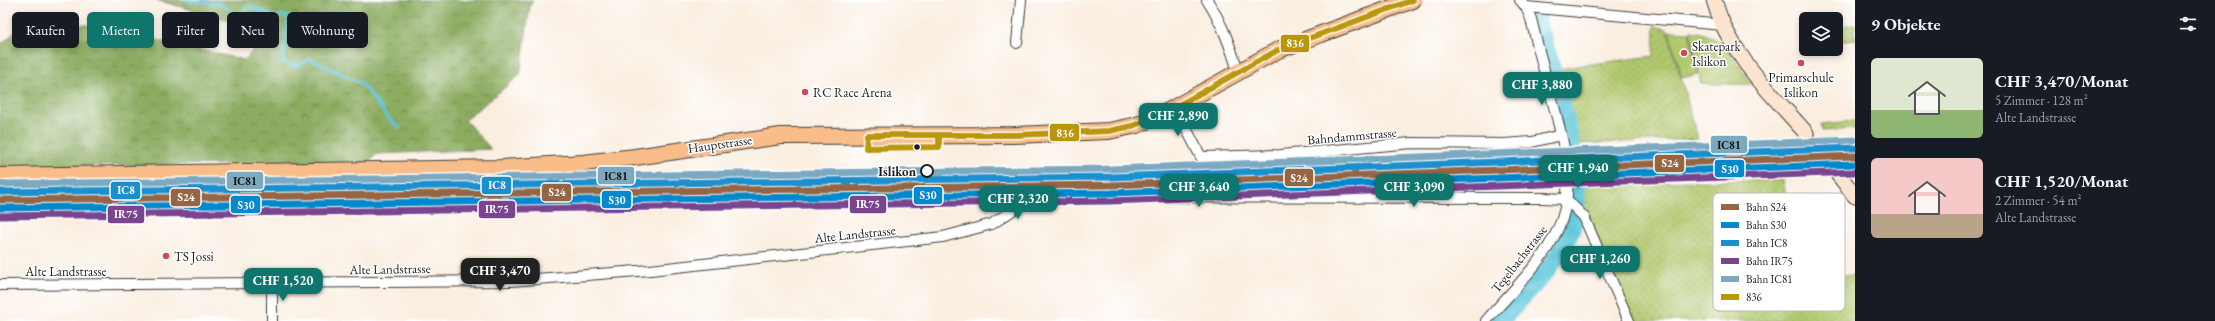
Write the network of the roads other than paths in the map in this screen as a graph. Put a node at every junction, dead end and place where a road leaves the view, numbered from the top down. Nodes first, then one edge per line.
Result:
1 (1021, 0) edge
2 (1207, 0) edge
3 (1413, 0) edge
4 (1714, 0) edge
5 (1523, 4) edge
6 (1723, 25) junction
7 (1017, 43) dead end
8 (1238, 71) junction
9 (1175, 107) junction
10 (1806, 134) tunnel mouth
11 (1561, 135) junction
12 (1831, 165) tunnel mouth
13 (0, 176) edge
14 (1855, 196) edge
15 (1573, 205) junction
16 (272, 283) junction
17 (0, 285) edge
18 (272, 321) edge
19 (1486, 321) edge
20 (1629, 321) edge

1 - 7 street
2 - 8 street
3 - 8 main road, Hauptstrasse
4 - 6 street
5 - 6 street
5 - 11 street, Tegelbachstrasse
6 - 10 street
8 - 9 main road, Hauptstrasse
9 - 11 street, Bahndammstrasse
9 - 13 main road, Hauptstrasse
11 - 15 street, Tegelbachstrasse
12 - 14 street
15 - 16 street, Alte Landstrasse
15 - 19 street, Tegelbachstrasse
15 - 20 street
16 - 17 street, Alte Landstrasse
16 - 18 street

